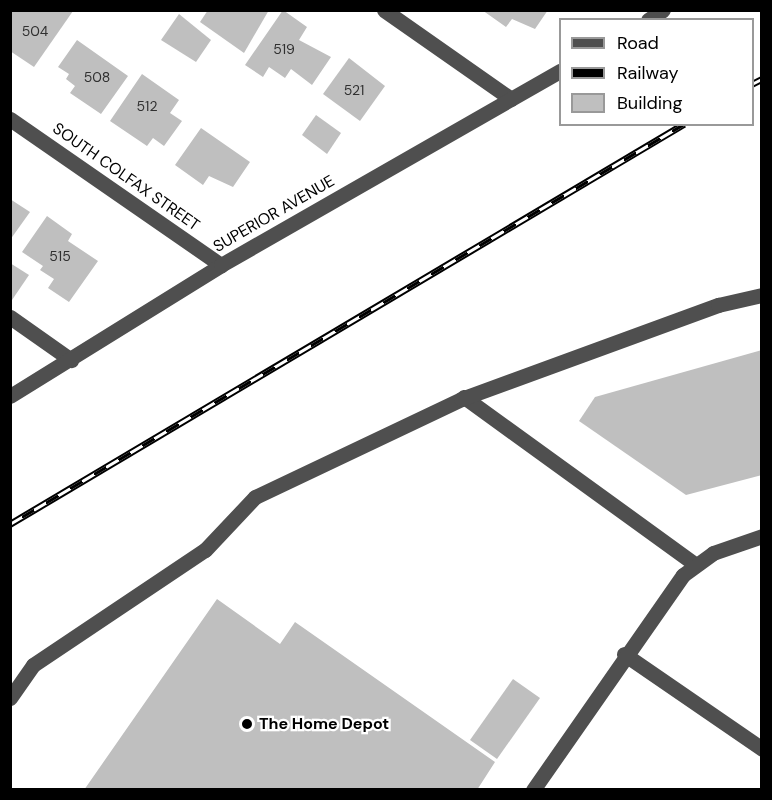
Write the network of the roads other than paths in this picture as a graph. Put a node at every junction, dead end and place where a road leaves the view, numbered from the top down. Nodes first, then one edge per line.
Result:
1 (384, 10) edge
2 (559, 72) edge
3 (511, 99) junction
4 (10, 119) edge
5 (221, 265) junction
6 (762, 295) edge
7 (10, 317) edge
8 (71, 360) junction
9 (10, 396) edge
10 (464, 397) junction
11 (762, 536) edge
12 (696, 565) junction
13 (624, 654) junction
14 (10, 698) edge
15 (762, 749) edge
16 (532, 789) edge

1 - 3 street
2 - 3 street, SUPERIOR AVENUE
3 - 5 street, SUPERIOR AVENUE
4 - 5 street, SOUTH COLFAX STREET
5 - 8 street, SUPERIOR AVENUE
6 - 10 street
7 - 8 street
8 - 9 street, SUPERIOR AVENUE
10 - 12 street
10 - 14 street
11 - 12 street
12 - 13 street
13 - 15 street
13 - 16 street

